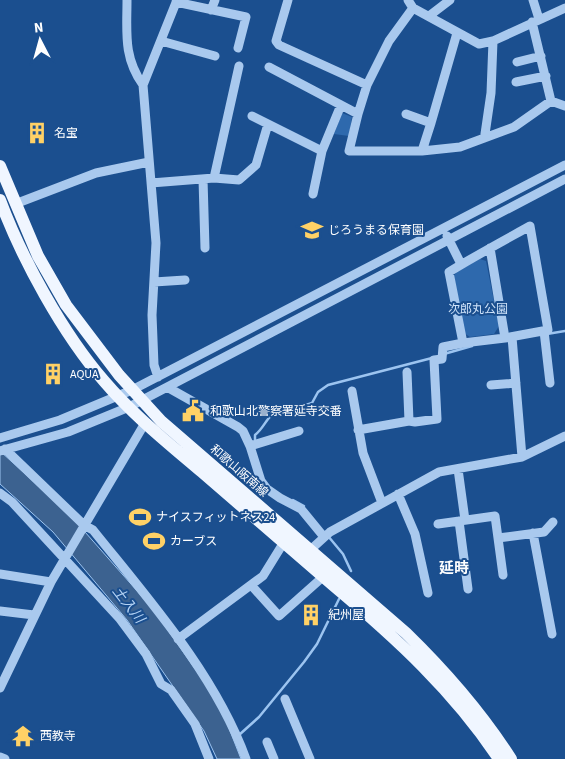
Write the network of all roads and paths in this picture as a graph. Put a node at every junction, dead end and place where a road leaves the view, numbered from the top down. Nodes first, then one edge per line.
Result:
1 (127, 0) edge
2 (215, 0) edge
3 (288, 0) edge
4 (450, 0) edge
5 (533, 0) edge
6 (177, 1) edge
7 (410, 4) edge
8 (565, 8) edge
9 (211, 10) junction
10 (429, 16) junction
11 (536, 21) junction
12 (457, 33) junction
13 (161, 41) junction
14 (493, 41) junction
15 (238, 48) dead end
16 (215, 56) dead end
17 (541, 56) junction
18 (517, 62) dead end
19 (239, 66) dead end
20 (269, 67) dead end
21 (546, 76) junction
22 (516, 82) dead end
23 (143, 85) junction
24 (367, 86) junction
25 (550, 101) junction
26 (341, 105) junction
27 (565, 106) edge
28 (358, 114) junction
29 (406, 114) dead end
30 (252, 116) dead end
31 (431, 123) junction
32 (268, 124) junction
33 (485, 134) dead end
34 (322, 151) junction
35 (422, 151) junction
36 (149, 162) junction
37 (565, 165) edge
38 (0, 166) edge
39 (214, 178) junction
40 (203, 179) junction
41 (565, 179) edge
42 (151, 183) junction
43 (313, 194) dead end
44 (0, 200) edge
45 (15, 204) junction
46 (443, 229) junction
47 (449, 240) junction
48 (205, 248) dead end
49 (490, 248) junction
50 (462, 264) junction
51 (185, 280) dead end
52 (154, 282) junction
53 (544, 334) junction
54 (511, 339) junction
55 (463, 343) junction
56 (407, 372) dead end
57 (158, 378) junction
58 (516, 383) junction
59 (550, 383) dead end
60 (491, 385) dead end
61 (167, 388) junction
62 (132, 390) junction
63 (352, 391) dead end
64 (118, 396) junction
65 (142, 401) junction
66 (129, 408) junction
67 (409, 421) junction
68 (145, 423) junction
69 (358, 430) junction
70 (299, 431) dead end
71 (565, 436) edge
72 (0, 438) edge
73 (254, 445) junction
74 (3, 450) edge
75 (522, 457) junction
76 (458, 469) junction
77 (0, 493) edge
78 (398, 494) junction
79 (382, 503) junction
80 (462, 521) junction
81 (553, 522) dead end
82 (438, 524) dead end
83 (84, 525) junction
84 (327, 534) junction
85 (533, 534) junction
86 (498, 538) junction
87 (284, 542) junction
88 (306, 554) junction
89 (65, 556) junction
90 (0, 574) edge
91 (503, 575) dead end
92 (324, 576) junction
93 (51, 582) junction
94 (251, 585) junction
95 (468, 589) dead end
96 (428, 593) dead end
97 (0, 611) edge
98 (34, 615) junction
99 (552, 634) dead end
100 (178, 639) junction
101 (0, 686) edge
102 (285, 699) dead end
103 (267, 742) dead end
104 (0, 756) edge
105 (276, 758) edge
106 (5, 759) edge
107 (209, 759) edge
108 (246, 759) edge
109 (310, 759) edge
110 (498, 759) edge
111 (511, 759) edge

1 - 23 street
2 - 9 street
3 - 24 street
4 - 10 street
5 - 11 street
6 - 9 street
6 - 13 street
7 - 10 street
7 - 24 street
8 - 11 street
9 - 15 street
10 - 12 street
11 - 14 street
11 - 17 street
12 - 14 street
12 - 31 street
13 - 16 street
13 - 23 street
14 - 33 street
17 - 18 street
17 - 21 street
19 - 39 street
20 - 26 street
21 - 22 street
21 - 25 street
23 - 36 street
24 - 28 street
25 - 27 street
25 - 35 street
26 - 28 street
26 - 34 street
28 - 35 street
29 - 31 street
30 - 32 street
31 - 35 street
32 - 34 street
32 - 39 street
34 - 43 street
36 - 42 street
36 - 45 street
37 - 46 street
38 - 45 main road, 和歌山阪南線
39 - 40 street
40 - 42 street
40 - 48 street
41 - 47 street
42 - 52 street
44 - 64 main road, 和歌山阪南線
45 - 62 main road, 和歌山阪南線
46 - 47 street
46 - 57 street
47 - 50 street
47 - 61 street
49 - 50 street
49 - 53 street
49 - 54 street
50 - 55 street
51 - 52 street
52 - 57 street
53 - 54 street
53 - 59 street
54 - 55 street
54 - 58 street
55 - 67 street
56 - 67 street
57 - 62 street
58 - 60 street
58 - 75 street
61 - 65 street
61 - 73 street
62 - 64 street
62 - 65 main road, 和歌山阪南線
63 - 69 street
64 - 66 main road, 和歌山阪南線
64 - 72 street
65 - 66 street
65 - 88 main road, 和歌山阪南線
66 - 68 main road, 和歌山阪南線
66 - 74 street
67 - 69 street
68 - 83 street
68 - 87 main road, 和歌山阪南線
69 - 79 street
70 - 73 street
71 - 75 street
73 - 84 street
74 - 83 street
75 - 76 street
76 - 78 street
76 - 80 street
77 - 89 street
78 - 79 street
78 - 96 street
79 - 84 street
80 - 82 street
80 - 86 street
80 - 95 street
81 - 85 street
83 - 89 street
83 - 100 street
84 - 88 street
85 - 86 street
85 - 99 street
86 - 91 street
87 - 88 main road, 和歌山阪南線
87 - 94 street
88 - 92 main road, 和歌山阪南線
88 - 111 main road, 和歌山阪南線
89 - 93 street
89 - 107 street
90 - 93 street
92 - 94 street
92 - 110 main road, 和歌山阪南線
93 - 98 street
94 - 100 street
97 - 98 street
98 - 101 street
100 - 108 street
102 - 109 street
103 - 105 street
104 - 106 street

